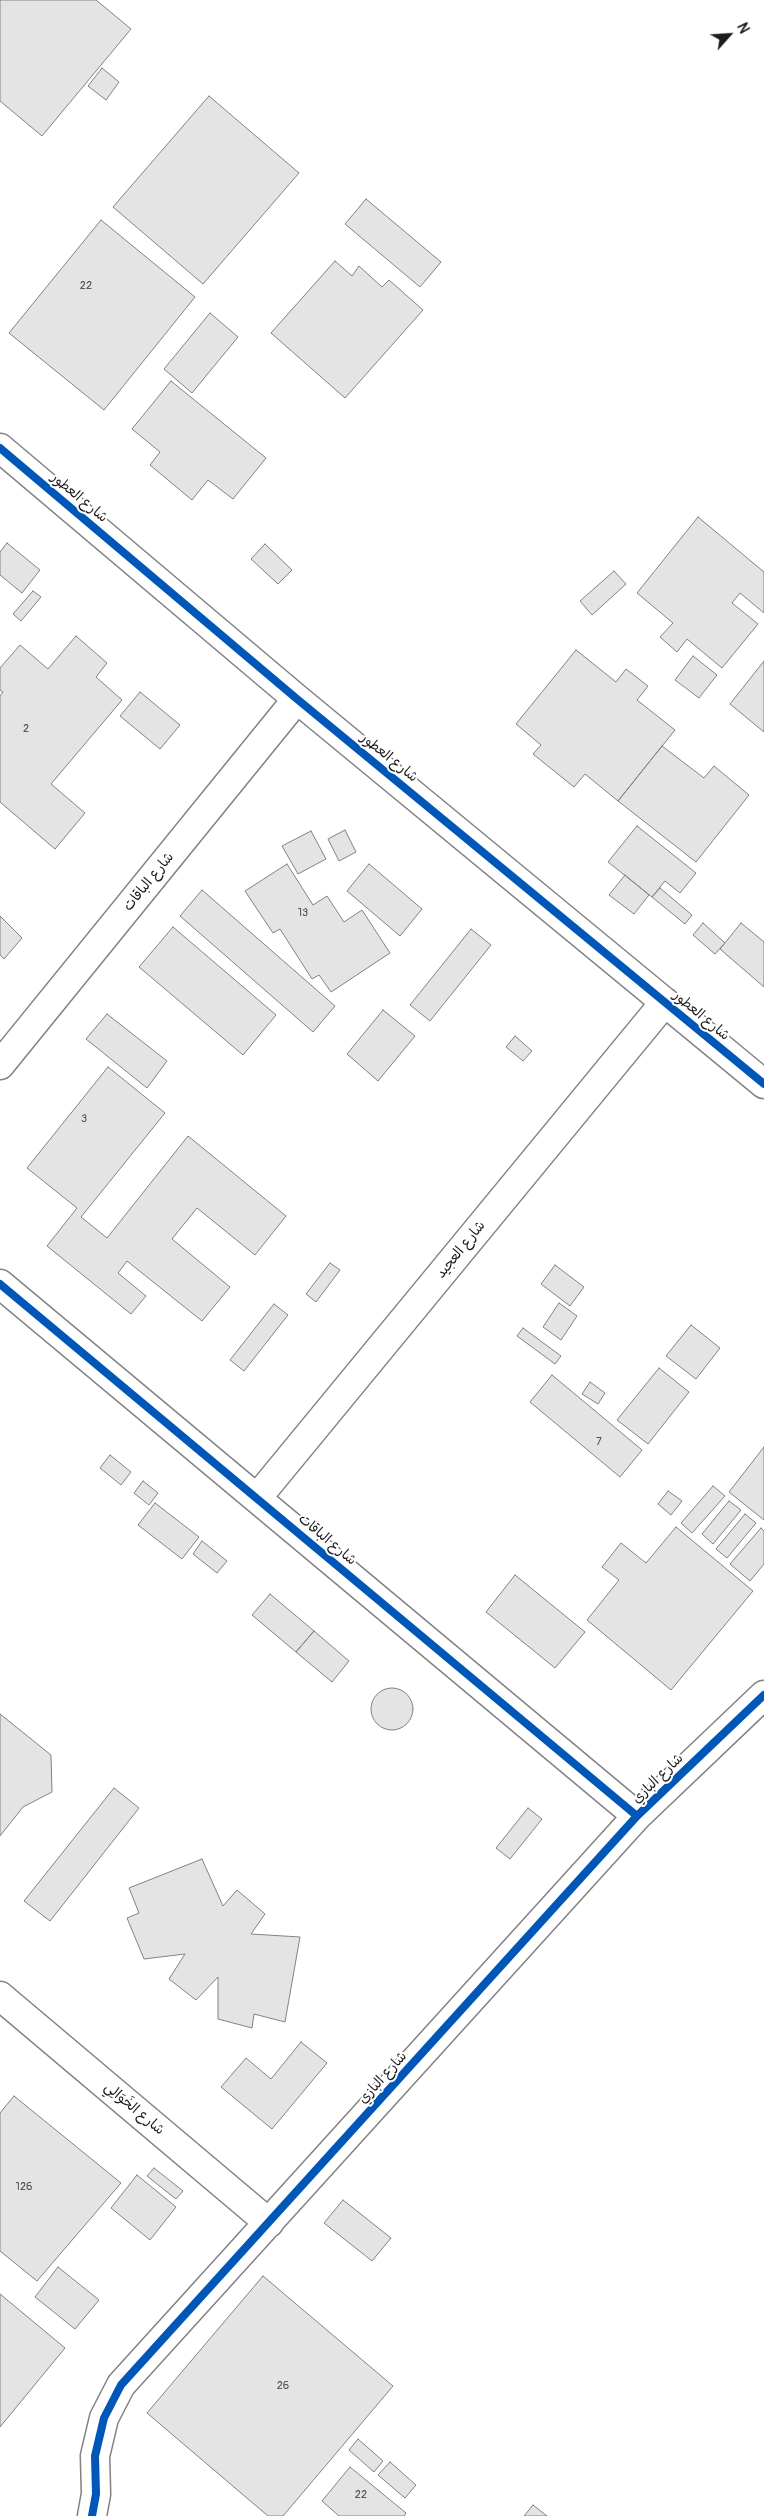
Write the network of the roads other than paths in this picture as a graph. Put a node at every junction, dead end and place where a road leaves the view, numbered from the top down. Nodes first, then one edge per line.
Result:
1 (0, 448) edge
2 (297, 699) junction
3 (665, 1002) junction
4 (0, 1065) edge
5 (764, 1084) edge
6 (0, 1284) edge
7 (257, 1498) junction
8 (764, 1695) edge
9 (637, 1816) junction
10 (0, 1996) edge
11 (269, 2223) junction
12 (92, 2516) edge

1 - 2 street, شارع العطور
2 - 3 street, شارع العطور
2 - 4 street, شارع الباقات
3 - 5 street, شارع العطور
3 - 7 street, شارع العجيد
6 - 7 street, شارع الباقات
7 - 9 street, شارع الباقات
8 - 9 street, شارع البازي
9 - 11 street, شارع البازي
10 - 11 street, شارع الخَوَالِي
11 - 12 street, شارع البازي

